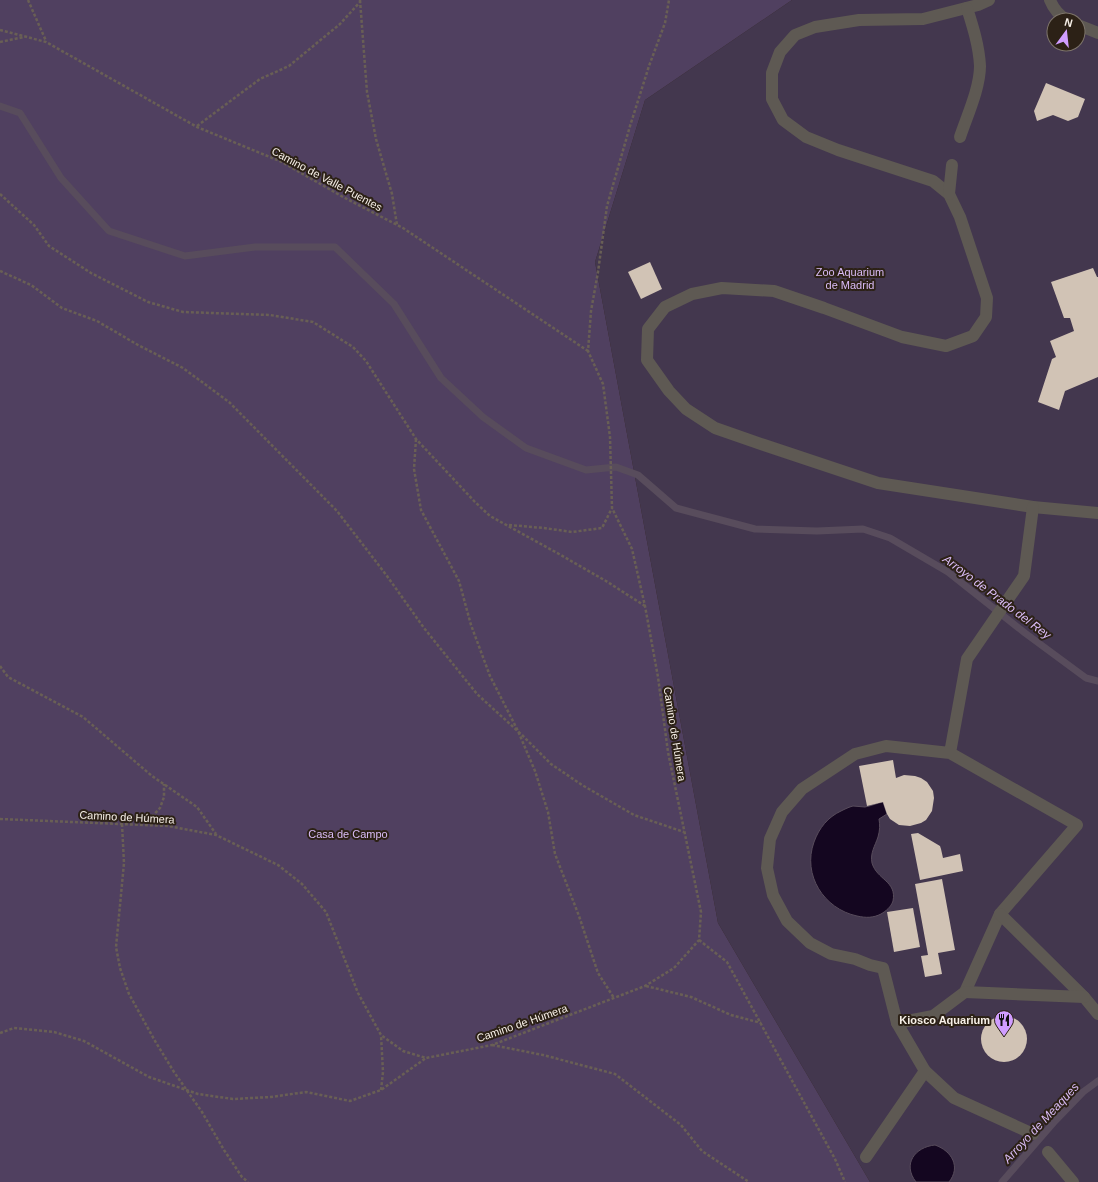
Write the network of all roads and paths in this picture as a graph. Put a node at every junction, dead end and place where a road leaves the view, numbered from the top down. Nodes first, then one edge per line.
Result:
1 (28, 0) edge
2 (669, 0) edge
3 (989, 0) edge
4 (1050, 0) edge
5 (360, 1) edge
6 (967, 8) junction
7 (1058, 12) edge
8 (1086, 28) edge
9 (0, 30) edge
10 (1098, 33) edge
11 (25, 37) junction
12 (0, 42) edge
13 (46, 42) junction
14 (197, 127) junction
15 (960, 138) dead end
16 (952, 165) dead end
17 (0, 194) edge
18 (949, 194) junction
19 (397, 226) junction
20 (0, 271) edge
21 (588, 351) junction
22 (416, 439) junction
23 (1033, 507) junction
24 (612, 508) junction
25 (1098, 514) edge
26 (508, 525) junction
27 (645, 606) junction
28 (0, 666) edge
29 (518, 731) junction
30 (950, 752) junction
31 (164, 784) junction
32 (0, 819) edge
33 (122, 824) junction
34 (144, 825) junction
35 (685, 832) junction
36 (216, 835) junction
37 (1000, 914) junction
38 (699, 940) junction
39 (645, 986) junction
40 (965, 992) junction
41 (1084, 997) junction
42 (614, 998) junction
43 (1098, 1014) edge
44 (897, 1023) junction
45 (761, 1024) junction
46 (0, 1033) edge
47 (381, 1035) junction
48 (492, 1045) junction
49 (426, 1058) junction
50 (925, 1071) junction
51 (381, 1090) junction
52 (187, 1091) junction
53 (1033, 1134) dead end
54 (1048, 1152) dead end
55 (866, 1157) dead end
56 (248, 1182) edge
57 (749, 1182) edge
58 (845, 1182) edge
59 (1073, 1182) edge

1 - 13 path
2 - 21 path
3 - 6 street
4 - 7 street
5 - 14 path
5 - 19 path
6 - 15 street
6 - 18 street
8 - 10 street
9 - 11 path, Camino de Valle Puentes
11 - 12 path
11 - 13 path, Camino de Valle Puentes
13 - 14 path, Camino de Valle Puentes
14 - 19 path, Camino de Valle Puentes
16 - 18 street
17 - 22 path
18 - 23 street
19 - 21 path, Camino de Valle Puentes
20 - 29 path
21 - 24 path
22 - 26 path
22 - 29 path
23 - 25 street
23 - 30 street
24 - 26 path
24 - 27 path, Camino de Húmera
26 - 27 path
27 - 35 path, Camino de Húmera
28 - 31 path
29 - 35 path
29 - 42 path
30 - 37 street
30 - 44 street
31 - 34 path
31 - 36 path
32 - 33 path, Camino de Húmera
33 - 34 path, Camino de Húmera
33 - 52 path
34 - 36 path, Camino de Húmera
35 - 38 path, Camino de Húmera
36 - 47 path, Camino de Húmera
37 - 40 street
37 - 41 street
38 - 39 path, Camino de Húmera
38 - 45 path
39 - 42 path, Camino de Húmera
39 - 45 path
40 - 41 street
40 - 44 street
41 - 43 street
42 - 48 path, Camino de Húmera
44 - 50 street
45 - 58 path
46 - 52 path
47 - 49 path, Camino de Húmera
47 - 51 path
48 - 49 path, Camino de Húmera
48 - 57 path
49 - 51 path
50 - 53 street
50 - 55 street
51 - 52 path
52 - 56 path
54 - 59 street

